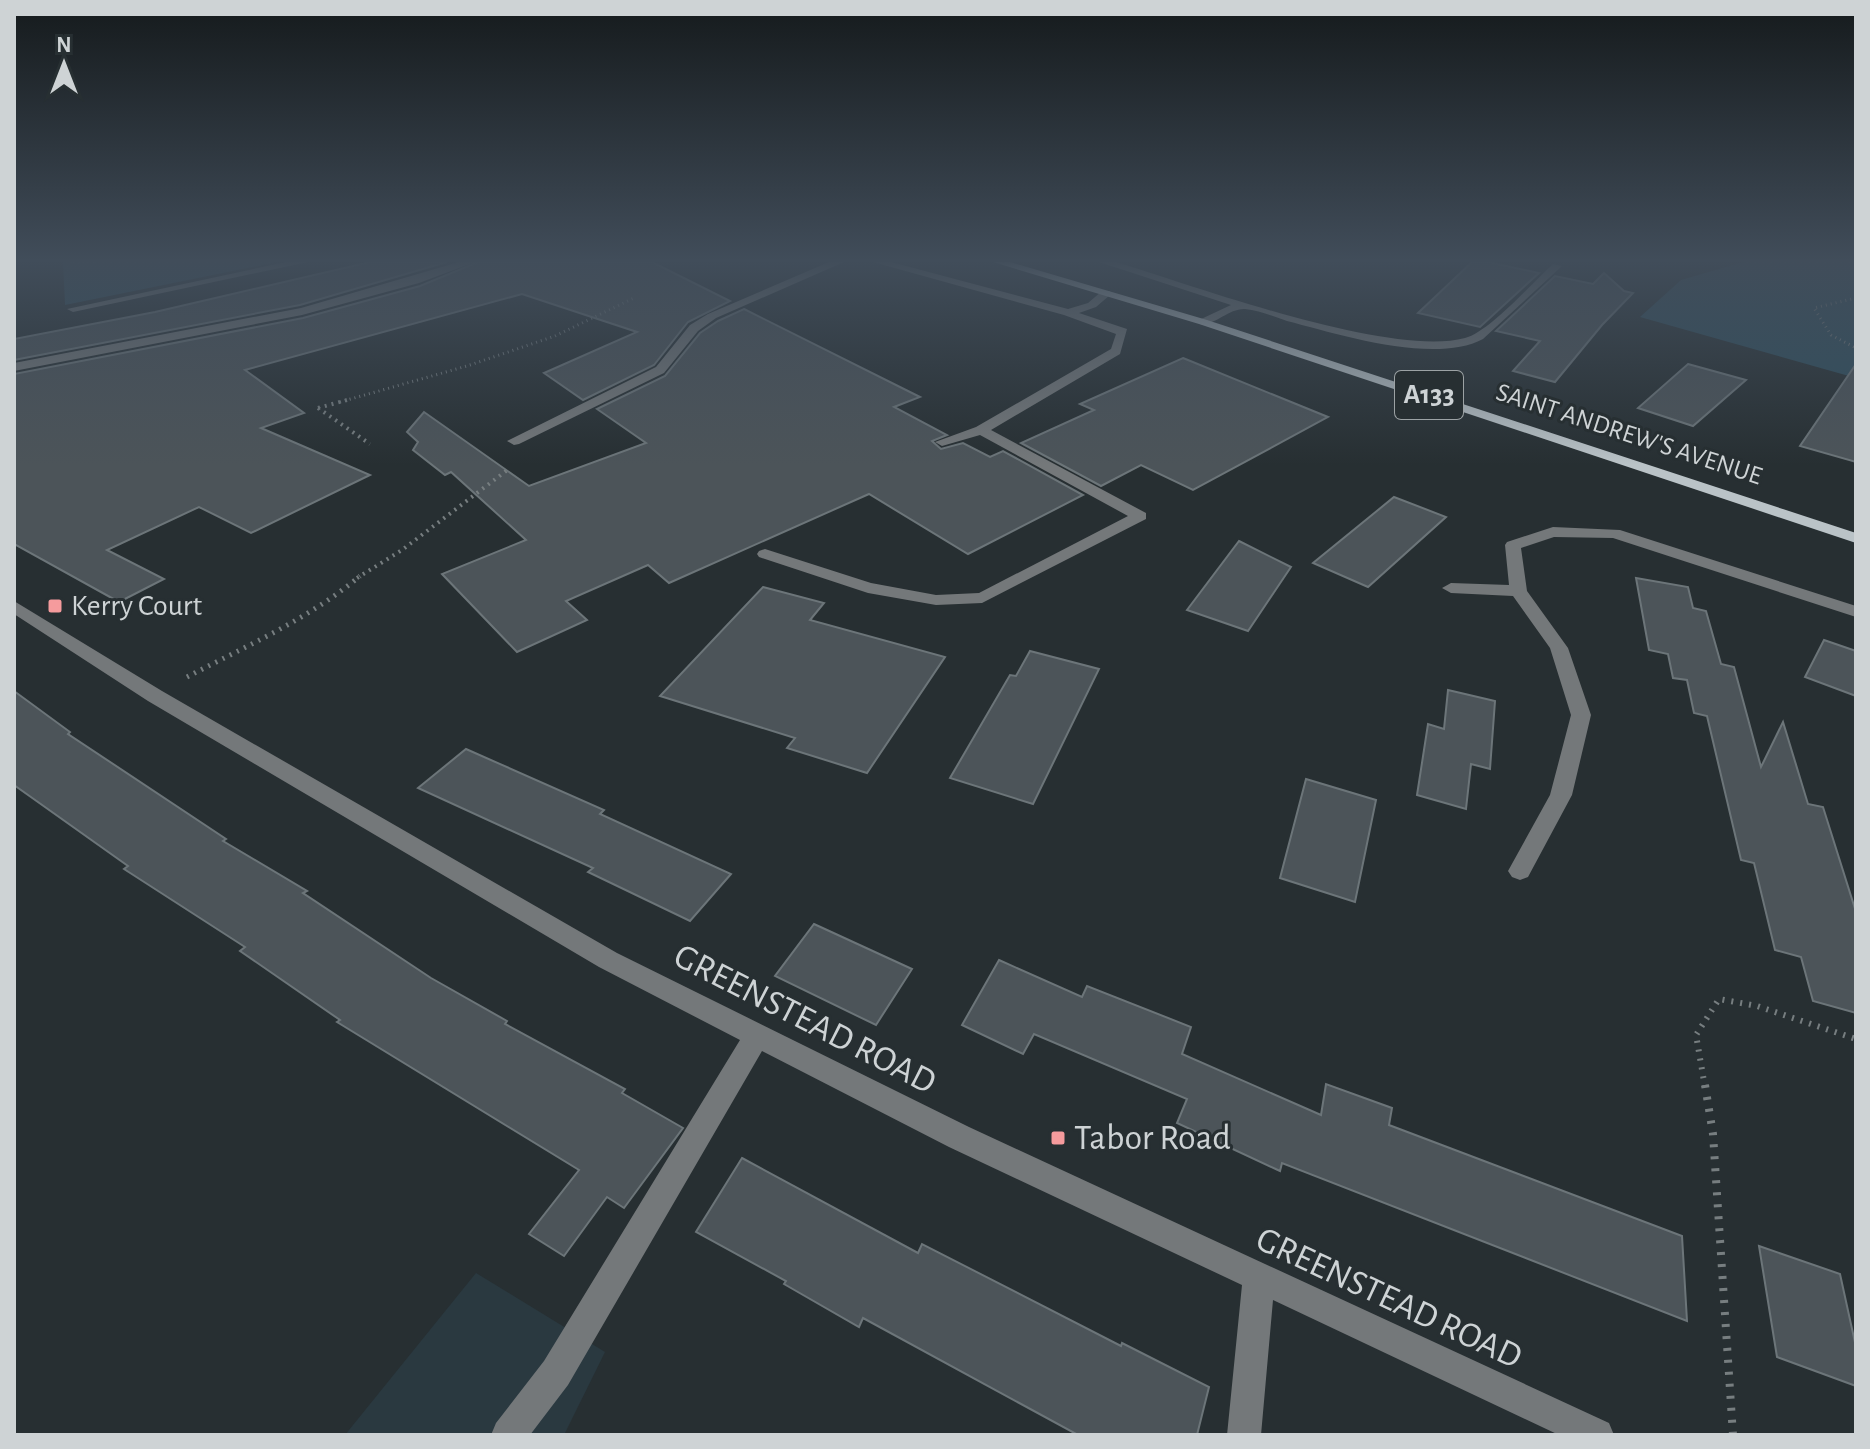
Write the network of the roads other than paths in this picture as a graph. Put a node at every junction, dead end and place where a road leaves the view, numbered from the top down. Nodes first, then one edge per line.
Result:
1 (214, 330) edge
2 (693, 330) edge
3 (1116, 330) edge
4 (1226, 330) edge
5 (1338, 330) edge
6 (1484, 330) edge
7 (14, 367) edge
8 (514, 424) dead end
9 (534, 430) junction
10 (981, 430) junction
11 (514, 441) dead end
12 (942, 442) dead end
13 (1856, 538) edge
14 (765, 554) dead end
15 (1451, 588) dead end
16 (1518, 591) junction
17 (14, 606) edge
18 (1856, 612) edge
19 (1520, 871) dead end
20 (757, 1035) junction
21 (1259, 1277) junction
22 (508, 1435) edge
23 (1244, 1435) edge
24 (1597, 1435) edge

1 - 7 street
2 - 9 street
3 - 10 street
4 - 13 main road, SAINT ANDREW'S AVENUE / A133
5 - 6 street
8 - 9 street
9 - 11 street
10 - 12 street
10 - 14 street
15 - 16 street
16 - 18 street
16 - 19 street
17 - 20 street, GREENSTEAD ROAD
20 - 21 street, GREENSTEAD ROAD
20 - 22 street
21 - 23 street
21 - 24 street, GREENSTEAD ROAD

